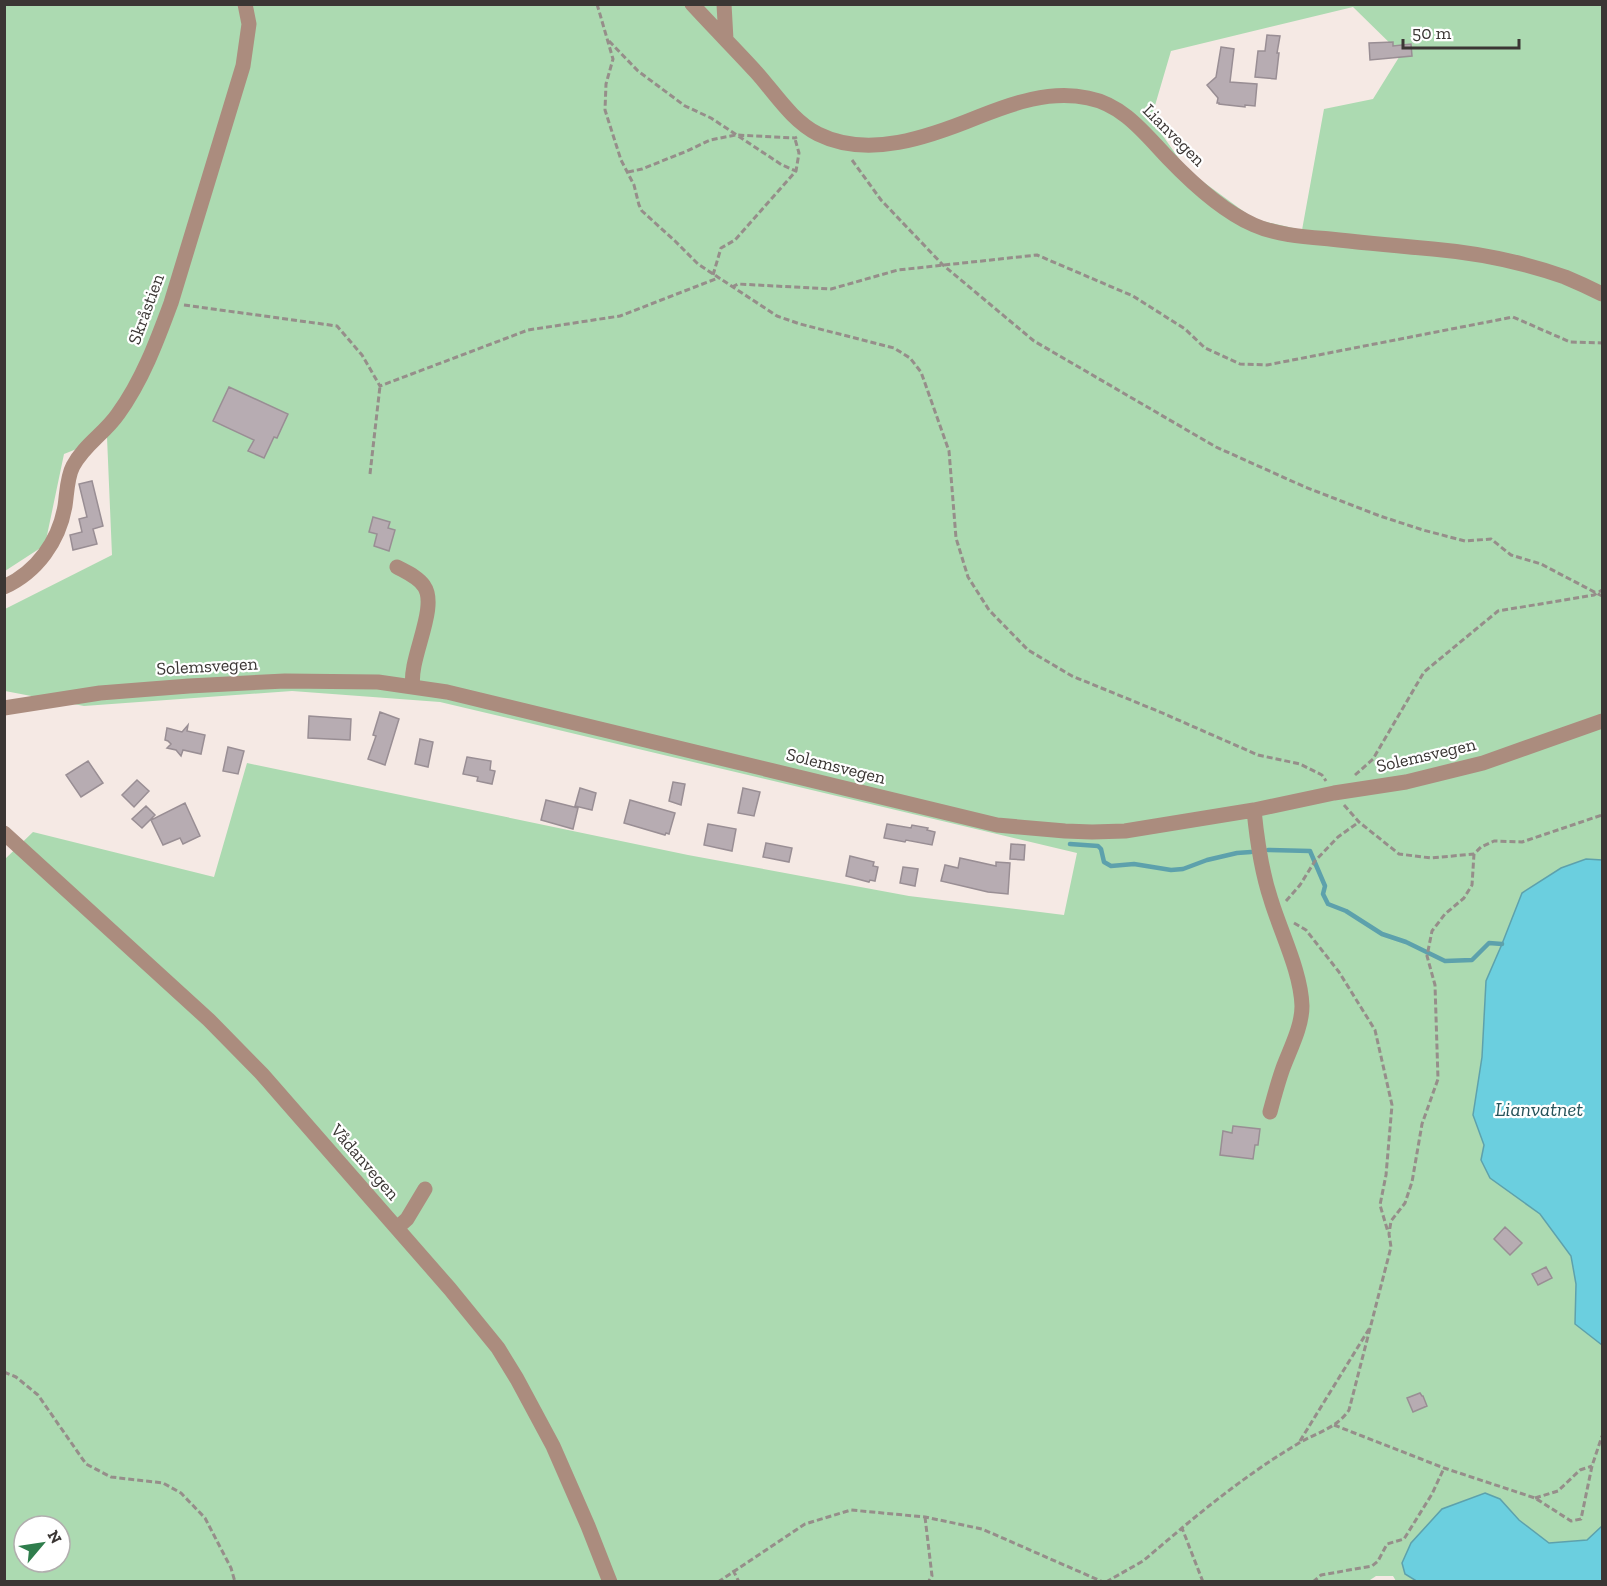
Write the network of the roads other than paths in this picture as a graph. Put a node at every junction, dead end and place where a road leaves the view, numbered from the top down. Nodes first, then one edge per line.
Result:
1 (245, 4) edge
2 (692, 4) edge
3 (724, 4) edge
4 (726, 40) junction
5 (1602, 294) edge
6 (397, 567) dead end
7 (4, 587) edge
8 (413, 686) junction
9 (4, 708) edge
10 (1602, 721) edge
11 (1254, 810) junction
12 (4, 833) edge
13 (1270, 1112) dead end
14 (425, 1189) dead end
15 (397, 1228) junction
16 (610, 1581) edge

1 - 7 street, Skråstien
2 - 4 street, Lianvegen
3 - 4 street
4 - 5 street, Lianvegen
6 - 8 street
8 - 9 street, Solemsvegen
8 - 11 street, Solemsvegen
10 - 11 street, Solemsvegen
11 - 13 street
12 - 15 street, Vådanvegen
14 - 15 street
15 - 16 street, Vådanvegen

